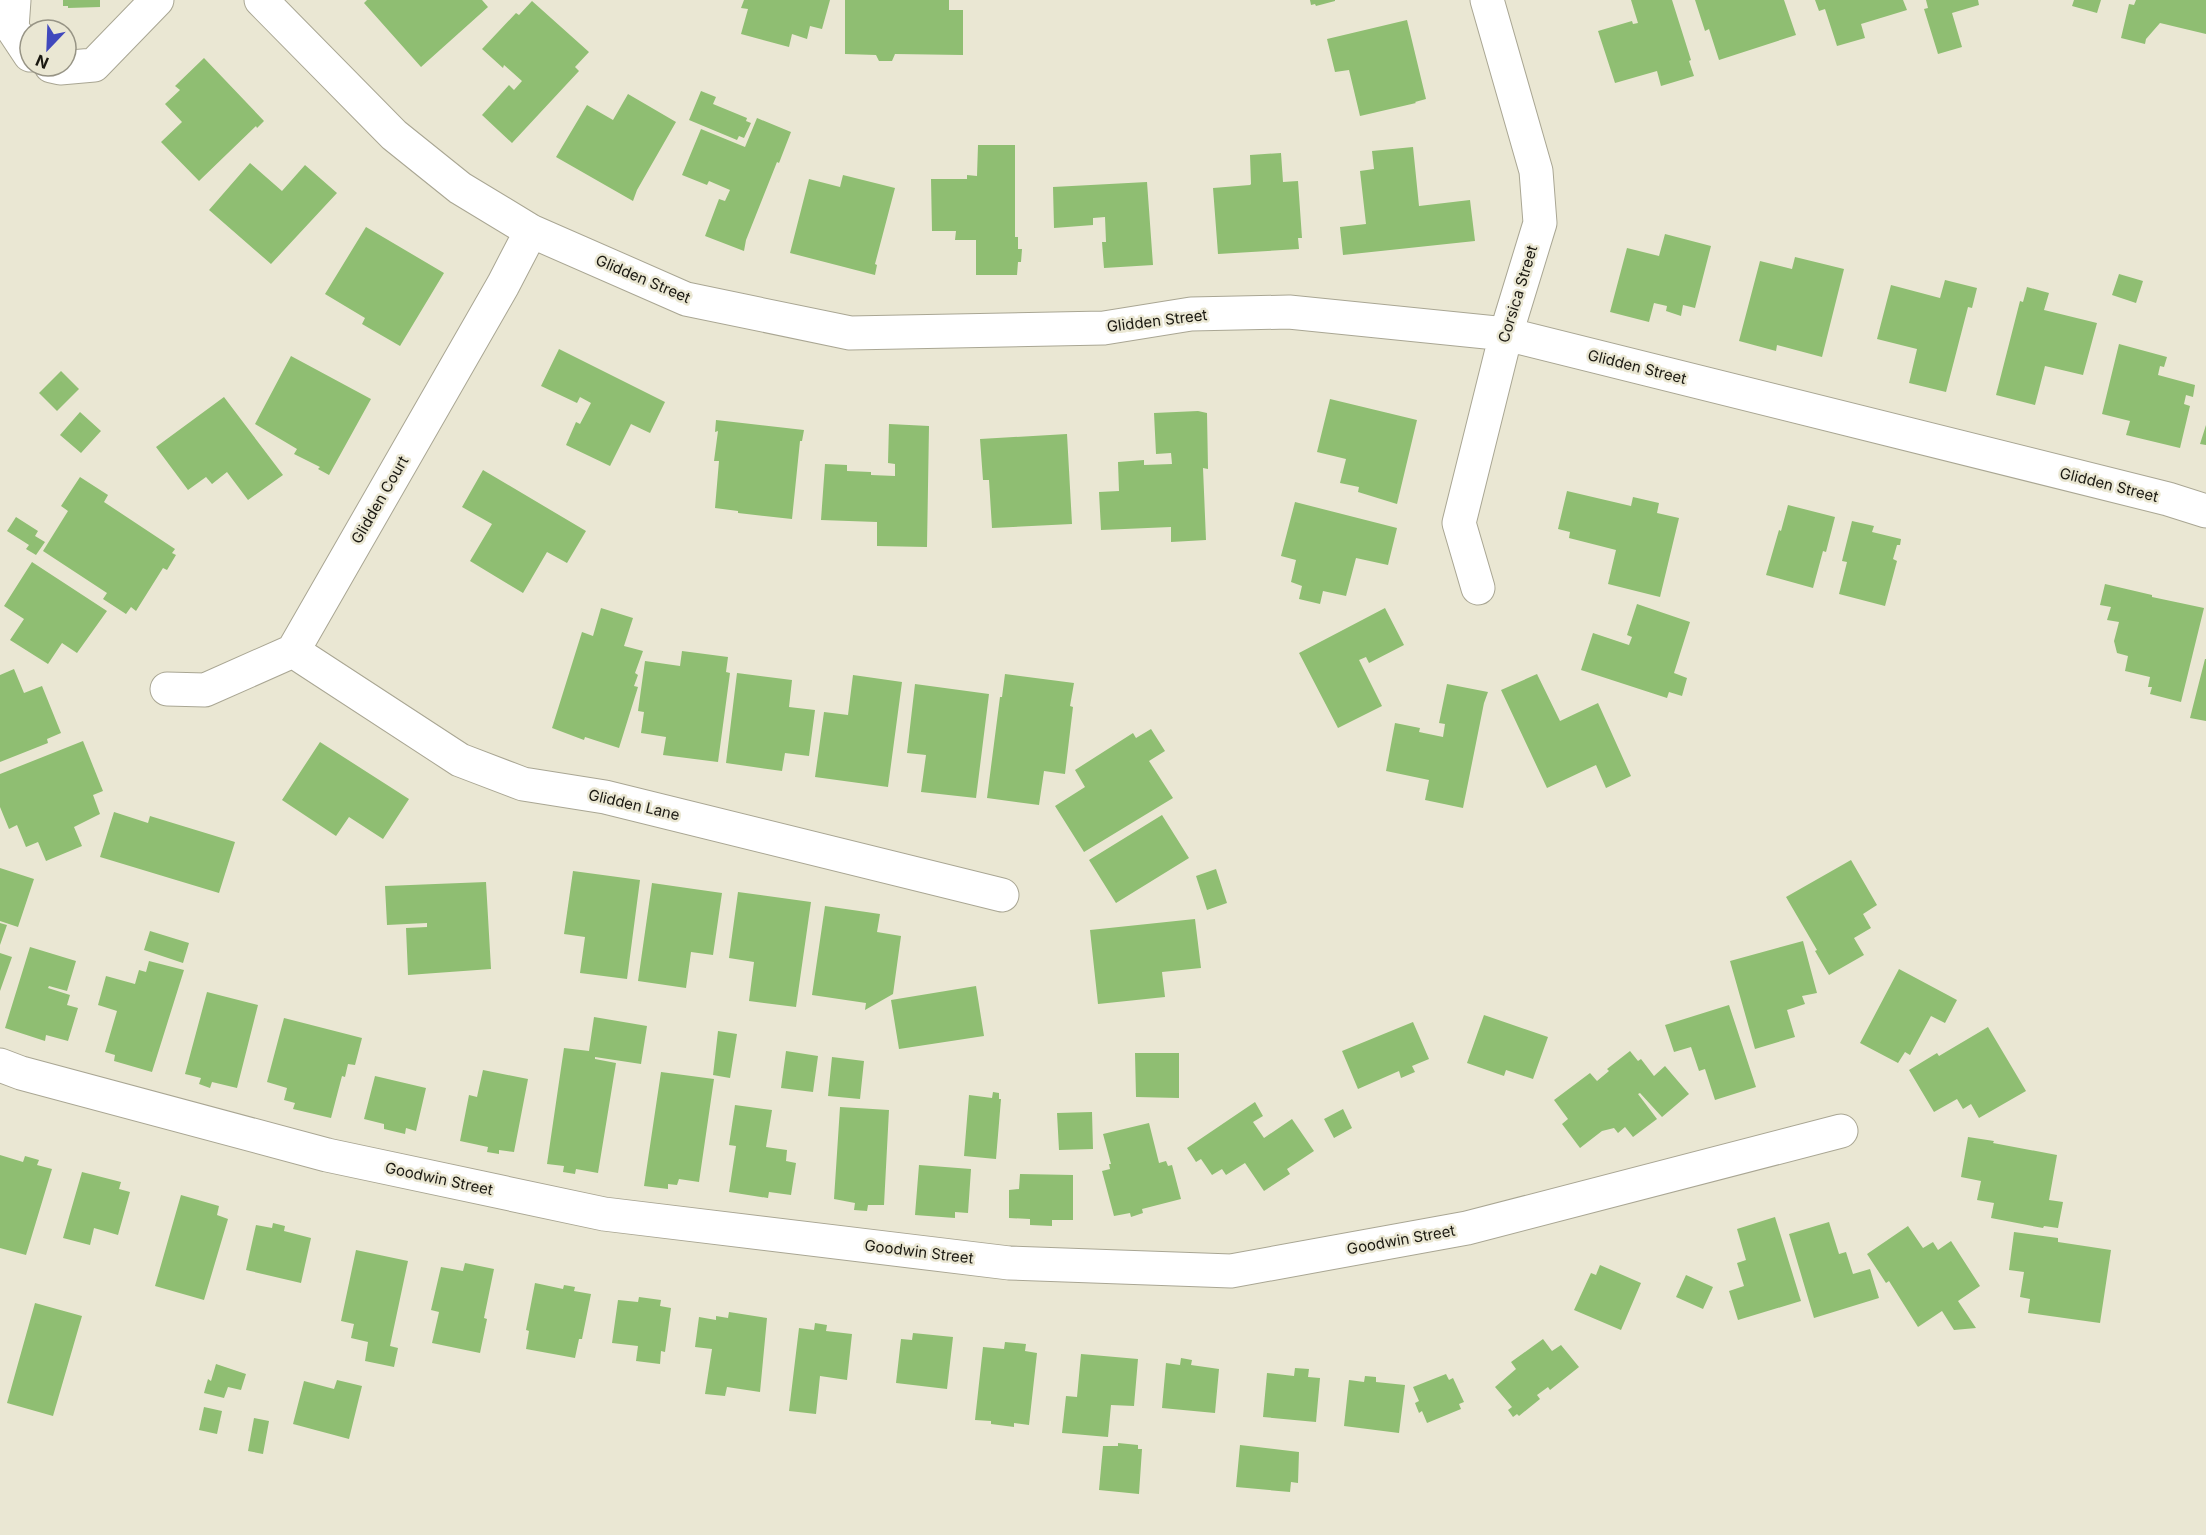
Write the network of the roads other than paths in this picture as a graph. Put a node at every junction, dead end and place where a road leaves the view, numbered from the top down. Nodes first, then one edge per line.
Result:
1 (14, 0) edge
2 (157, 0) edge
3 (261, 0) edge
4 (1487, 0) edge
5 (18, 37) edge
6 (78, 66) edge
7 (531, 231) junction
8 (1506, 334) junction
9 (2206, 512) edge
10 (1478, 588) dead end
11 (293, 651) junction
12 (167, 689) dead end
13 (1002, 895) dead end
14 (0, 1065) edge
15 (1841, 1131) dead end

1 - 5 street
2 - 6 street
3 - 7 street, Glidden Street
4 - 8 street, Corsica Street
7 - 8 street, Glidden Street
7 - 11 street, Glidden Court
8 - 9 street, Glidden Street
8 - 10 street, Corsica Street
11 - 12 street
11 - 13 street, Glidden Lane
14 - 15 street, Goodwin Street

